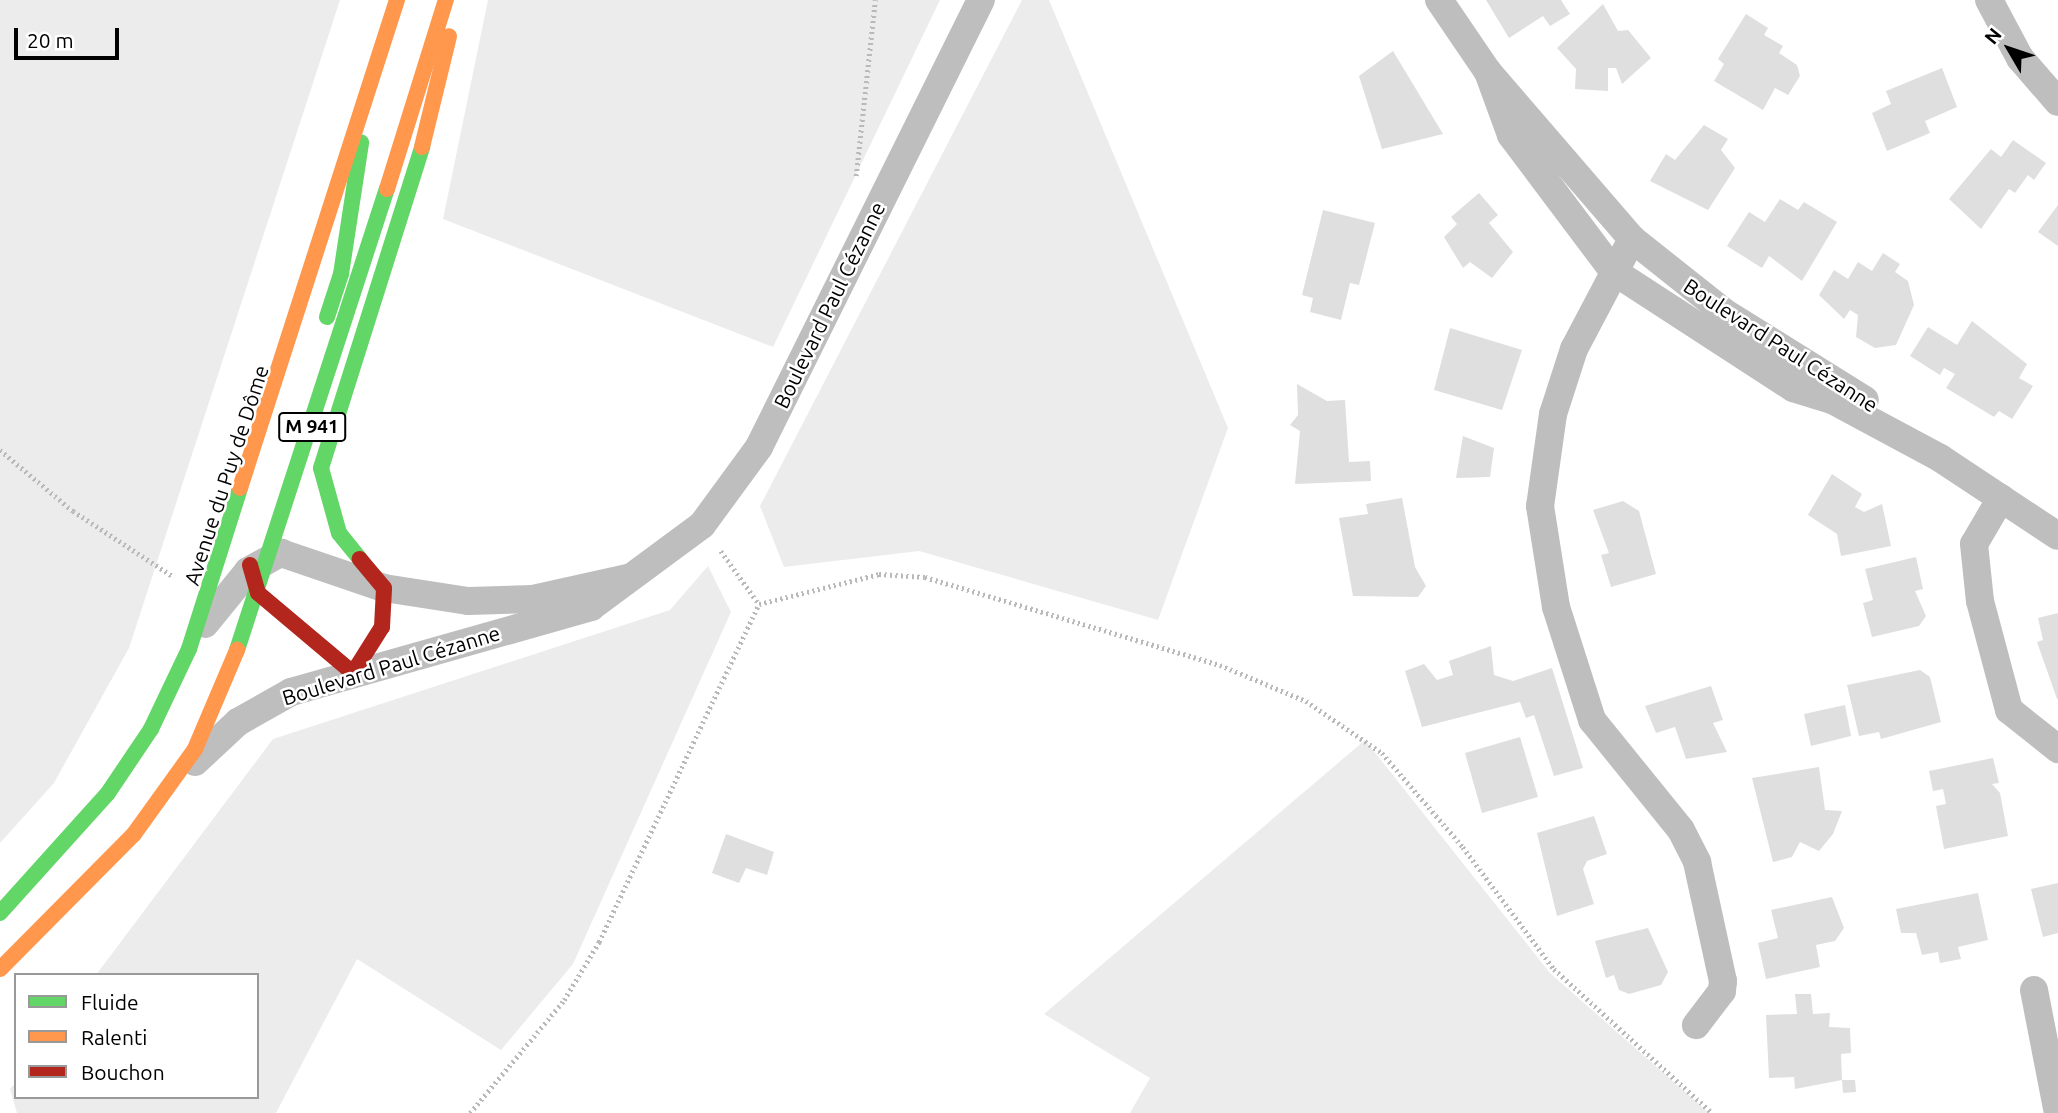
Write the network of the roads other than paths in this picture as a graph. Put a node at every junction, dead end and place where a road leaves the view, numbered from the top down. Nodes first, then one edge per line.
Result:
1 (397, 0) edge
2 (446, 0) edge
3 (457, 0) edge
4 (981, 0) edge
5 (1439, 0) edge
6 (1989, 0) edge
7 (1488, 72) junction
8 (2058, 102) edge
9 (365, 105) junction
10 (1632, 239) junction
11 (1613, 271) junction
12 (1940, 458) junction
13 (2001, 498) junction
14 (2058, 536) edge
15 (276, 554) junction
16 (634, 577) junction
17 (253, 582) junction
18 (384, 588) junction
19 (189, 649) junction
20 (353, 673) junction
21 (2058, 749) edge
22 (169, 788) junction
23 (0, 913) edge
24 (0, 969) edge
25 (2034, 990) dead end
26 (1696, 1025) dead end
27 (2058, 1113) edge

1 - 9 main road, Avenue du Puy de Dôme / M 941
2 - 15 main road, M 941
3 - 18 main road
4 - 16 street, Boulevard Paul Cézanne
5 - 7 street, Boulevard Paul Cézanne
6 - 8 street
7 - 10 street, Boulevard Paul Cézanne
7 - 11 street, Boulevard Paul Cézanne
9 - 17 main road
9 - 19 main road, Avenue du Puy de Dôme / M 941
10 - 11 street
10 - 12 street, Boulevard Paul Cézanne
11 - 12 street, Boulevard Paul Cézanne
11 - 26 street
12 - 13 street, Boulevard Paul Cézanne
13 - 14 street, Boulevard Paul Cézanne
13 - 21 street
15 - 17 street
15 - 18 street, Boulevard Paul Cézanne
16 - 18 street, Boulevard Paul Cézanne
16 - 20 street, Boulevard Paul Cézanne
17 - 19 street
17 - 20 main road
17 - 22 main road
18 - 20 main road
19 - 23 main road, Avenue du Puy de Dôme / M 941
20 - 22 street, Boulevard Paul Cézanne
22 - 24 main road
25 - 27 street

